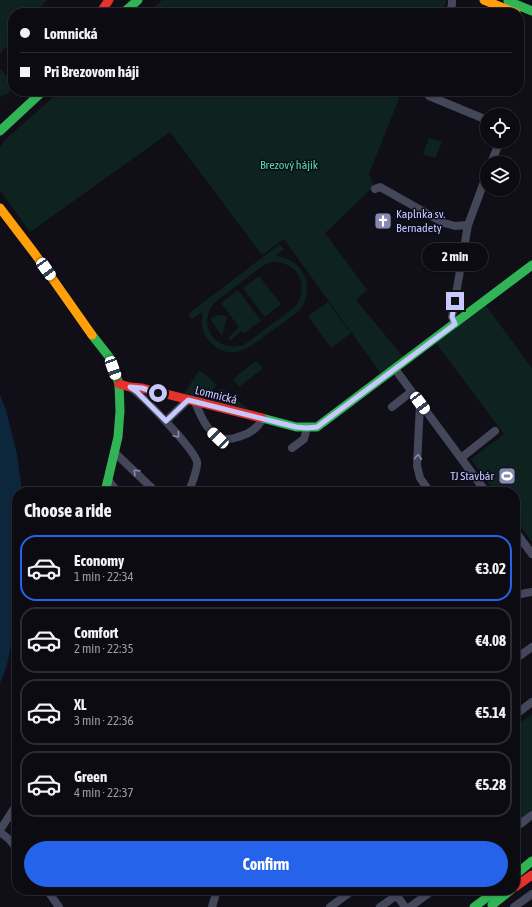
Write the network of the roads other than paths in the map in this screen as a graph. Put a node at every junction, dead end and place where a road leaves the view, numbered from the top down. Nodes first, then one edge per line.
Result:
1 (110, 0) edge
2 (138, 0) edge
3 (484, 0) edge
4 (504, 0) edge
5 (103, 7) edge
6 (129, 8) edge
7 (504, 8) edge
8 (532, 11) edge
9 (38, 96) edge
10 (429, 96) edge
11 (480, 117) edge
12 (0, 131) edge
13 (375, 189) dead end
14 (480, 193) edge
15 (0, 208) edge
16 (468, 225) junction
17 (532, 265) edge
18 (455, 324) junction
19 (395, 369) junction
20 (119, 384) junction
21 (130, 387) junction
22 (411, 392) junction
23 (192, 401) junction
24 (420, 403) junction
25 (392, 407) dead end
26 (262, 419) junction
27 (166, 421) junction
28 (307, 428) junction
29 (495, 431) dead end
30 (292, 448) dead end
31 (114, 452) junction
32 (461, 458) junction
33 (108, 480) junction
34 (106, 487) edge
35 (114, 487) edge
36 (151, 487) edge
37 (190, 487) edge
38 (426, 487) edge
39 (482, 487) edge
40 (520, 542) edge
41 (532, 554) edge
42 (532, 592) edge
43 (520, 594) edge
44 (532, 646) edge
45 (520, 656) edge
46 (532, 702) edge
47 (520, 711) edge
48 (12, 812) edge
49 (532, 815) edge
50 (520, 824) edge
51 (0, 831) edge
52 (12, 838) edge
53 (532, 861) edge
54 (520, 871) edge
55 (532, 875) edge
56 (520, 883) edge
57 (532, 894) edge
58 (51, 895) edge
59 (216, 895) edge
60 (346, 895) edge
61 (392, 895) edge
62 (397, 895) edge
63 (426, 895) edge
64 (490, 895) edge
65 (505, 895) edge
66 (60, 907) edge
67 (212, 907) edge
68 (330, 907) edge
69 (380, 907) edge
70 (405, 907) edge
71 (410, 907) edge
72 (474, 907) edge
73 (489, 907) edge
74 (514, 907) edge

1 - 5 street
2 - 6 street
3 - 7 street
4 - 8 street
9 - 12 street
10 - 11 street
13 - 16 street
14 - 16 street
15 - 20 street
16 - 18 street
17 - 18 street
18 - 19 street
19 - 22 street
19 - 28 street
20 - 21 street, Lomnická
20 - 31 street
21 - 23 street, Lomnická
21 - 27 street
22 - 24 street
22 - 25 street
23 - 26 street, Lomnická
23 - 26 street
23 - 27 street
24 - 32 street
38 -> 24 street
26 - 28 street, Lomnická
27 -> 37 street
28 - 30 street
29 - 32 street
31 - 33 street
36 -> 31 street
32 - 39 street
33 - 34 street
33 - 35 street
40 - 41 street
42 - 43 street
44 - 45 street
46 - 47 street
48 - 51 street
49 - 50 street
51 - 52 street
53 - 54 street
55 - 56 street
57 - 74 street
58 - 66 street
59 - 67 street
60 - 68 street
61 - 69 street
62 - 70 street
63 - 71 street
64 - 72 street
65 - 73 street

